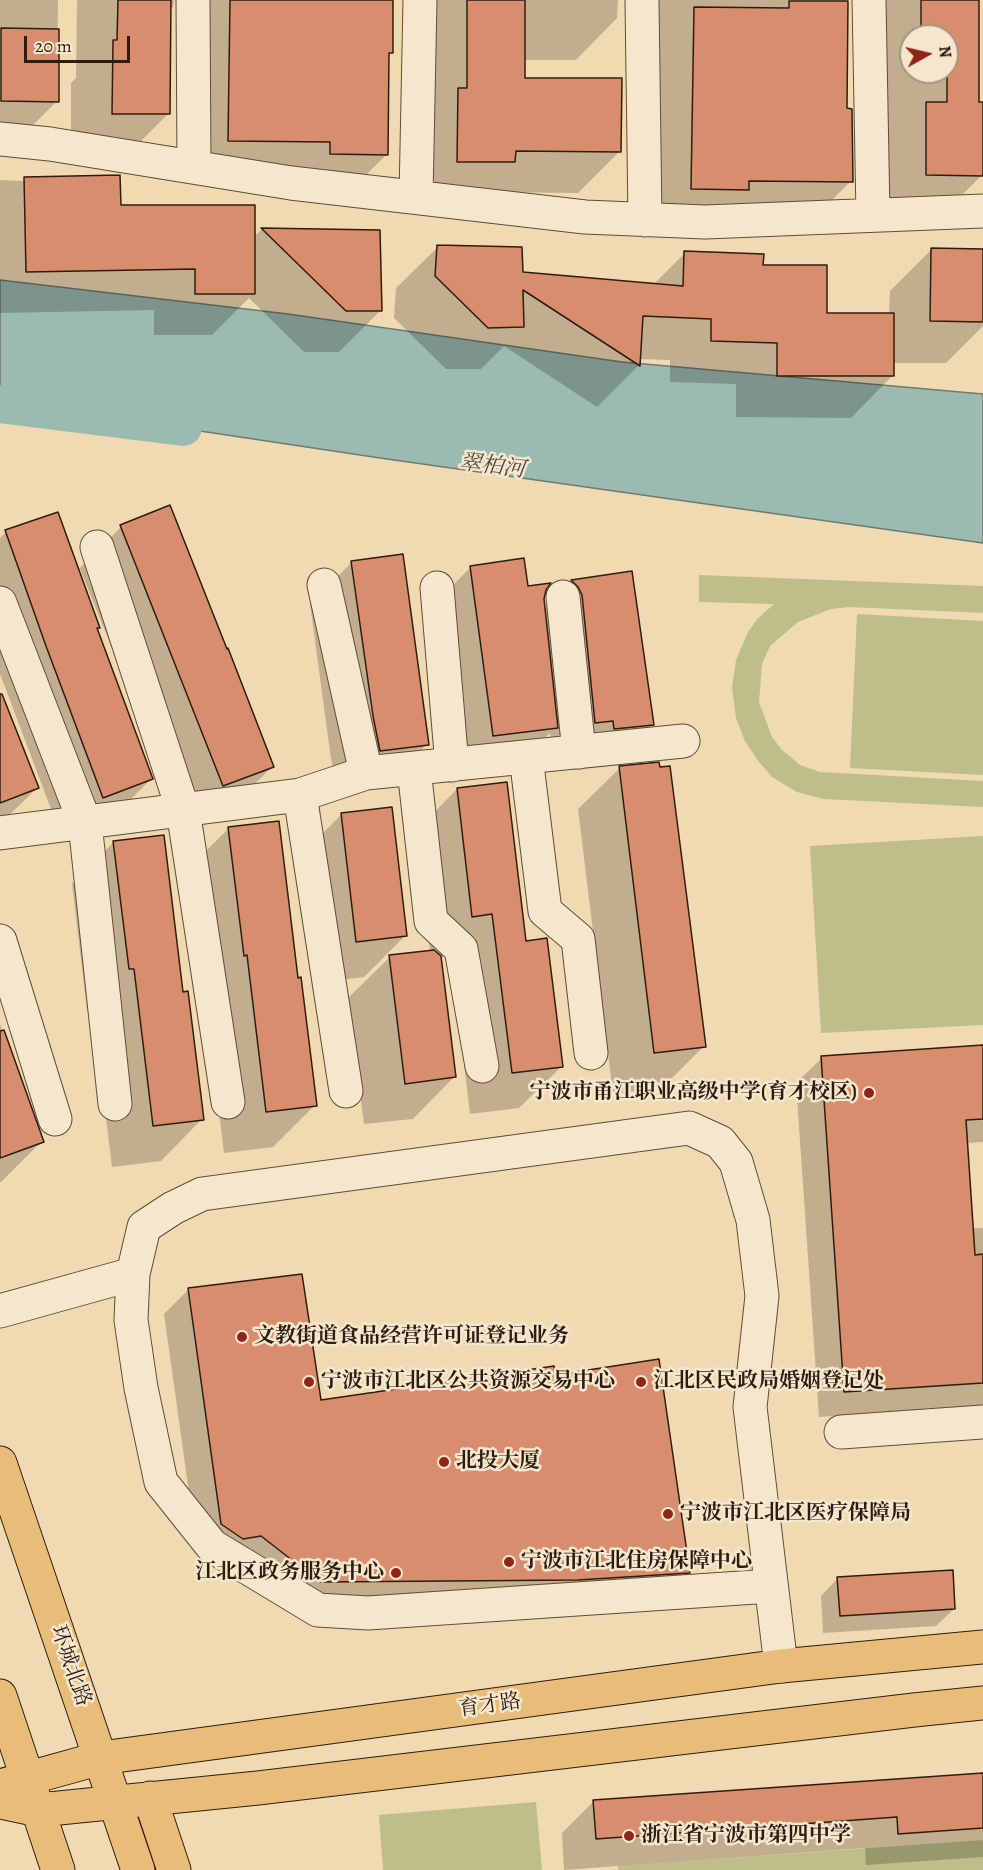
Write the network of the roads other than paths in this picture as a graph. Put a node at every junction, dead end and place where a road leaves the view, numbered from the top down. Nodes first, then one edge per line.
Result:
1 (193, 0) edge
2 (420, 0) edge
3 (642, 0) edge
4 (869, 0) edge
5 (0, 139) edge
6 (194, 167) junction
7 (416, 197) junction
8 (980, 211) edge
9 (873, 214) junction
10 (645, 219) junction
11 (97, 547) dead end
12 (324, 585) dead end
13 (437, 588) dead end
14 (564, 597) dead end
15 (0, 603) edge
16 (683, 741) dead end
17 (579, 752) junction
18 (526, 757) junction
19 (452, 765) junction
20 (414, 769) junction
21 (366, 773) junction
22 (300, 795) junction
23 (183, 810) junction
24 (85, 823) junction
25 (0, 833) edge
26 (0, 941) edge
27 (591, 1053) dead end
28 (482, 1066) dead end
29 (346, 1091) dead end
30 (228, 1102) dead end
31 (115, 1104) dead end
32 (55, 1119) dead end
33 (133, 1274) junction
34 (0, 1311) edge
35 (983, 1422) edge
36 (841, 1432) dead end
37 (0, 1463) edge
38 (771, 1586) junction
39 (983, 1647) edge
40 (781, 1666) junction
41 (0, 1696) edge
42 (983, 1703) edge
43 (101, 1758) junction
44 (14, 1781) edge
45 (150, 1798) junction
46 (115, 1801) junction
47 (0, 1802) edge
48 (39, 1810) junction
49 (58, 1870) edge
50 (138, 1870) edge
51 (174, 1870) edge

1 - 6 lane
2 - 7 lane
3 - 10 lane
4 - 9 lane
5 - 6 lane
6 - 7 lane
7 - 10 lane
8 - 9 lane
9 - 10 lane
11 - 23 lane
12 - 21 lane
13 - 19 lane
14 - 17 lane
15 - 24 lane
16 - 17 lane
17 - 18 lane
18 - 19 lane
18 - 27 lane
19 - 20 lane
20 - 21 lane
20 - 28 lane
21 - 22 lane
22 - 23 lane
22 - 29 lane
23 - 24 lane
23 - 30 lane
24 - 25 lane
24 - 31 lane
26 - 32 lane
33 - 34 lane
33 - 38 lane
33 - 38 lane
35 - 36 lane
37 - 43 main road, 环城北路
38 - 40 lane
39 - 40 main road, 育才路
40 - 43 main road, 育才路
41 - 44 main road
42 - 45 main road
43 - 44 main road, 育才路
43 - 46 main road, 环城北路
44 - 48 main road
45 - 46 main road
45 - 51 main road
46 - 48 main road
46 - 50 main road, 环城北路
47 - 48 main road
48 - 49 main road

